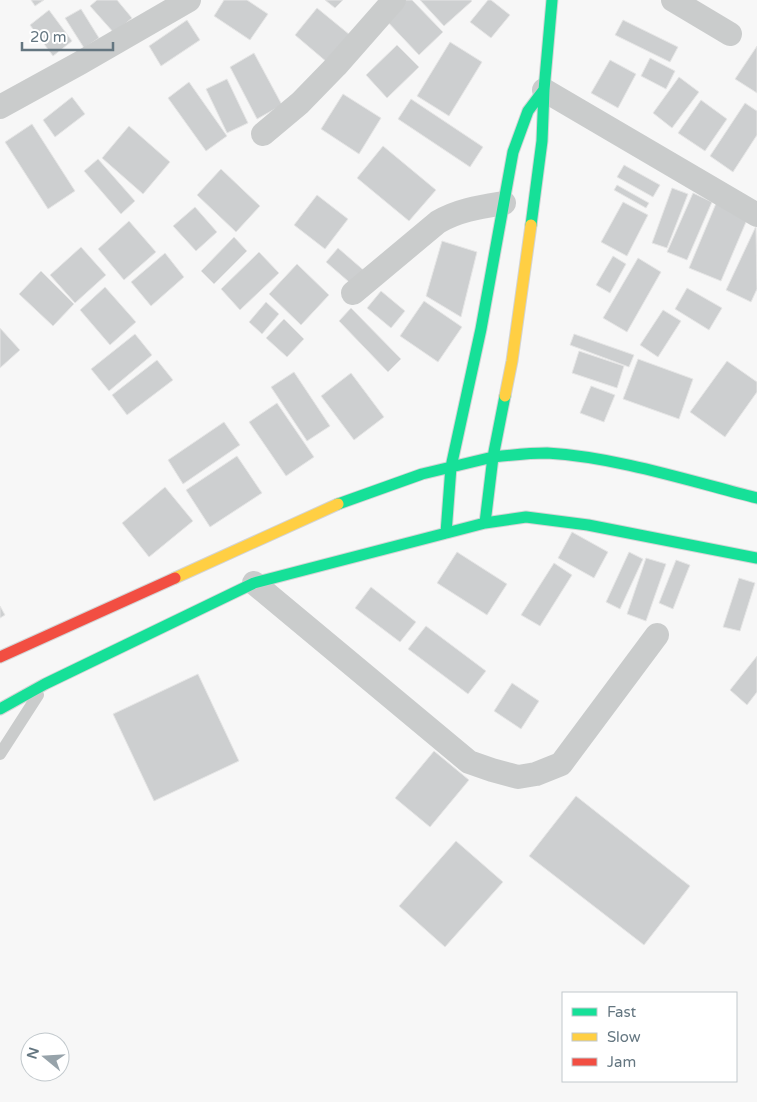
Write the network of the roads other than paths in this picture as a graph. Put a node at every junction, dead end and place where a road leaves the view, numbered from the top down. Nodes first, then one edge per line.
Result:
1 (189, 0) edge
2 (394, 0) edge
3 (673, 0) edge
4 (558, 3) edge
5 (730, 34) dead end
6 (544, 90) junction
7 (0, 107) edge
8 (263, 134) dead end
9 (504, 203) junction
10 (757, 215) edge
11 (353, 294) dead end
12 (493, 457) junction
13 (451, 467) junction
14 (757, 498) edge
15 (485, 523) junction
16 (446, 533) junction
17 (757, 558) edge
18 (254, 583) junction
19 (657, 635) dead end
20 (0, 657) edge
21 (44, 684) junction
22 (0, 709) edge
23 (0, 754) edge

1 - 7 street
2 - 8 street
3 - 5 street
4 - 6 main road
6 - 9 main road
6 - 10 street
6 - 12 main road
9 - 11 street
9 - 13 main road
12 - 13 main road
12 - 14 main road
12 - 15 main road
13 - 16 main road
13 - 20 main road
15 - 16 main road
15 - 17 main road
16 - 18 main road
18 - 19 street
18 - 21 main road
21 - 22 main road
21 - 23 lane

